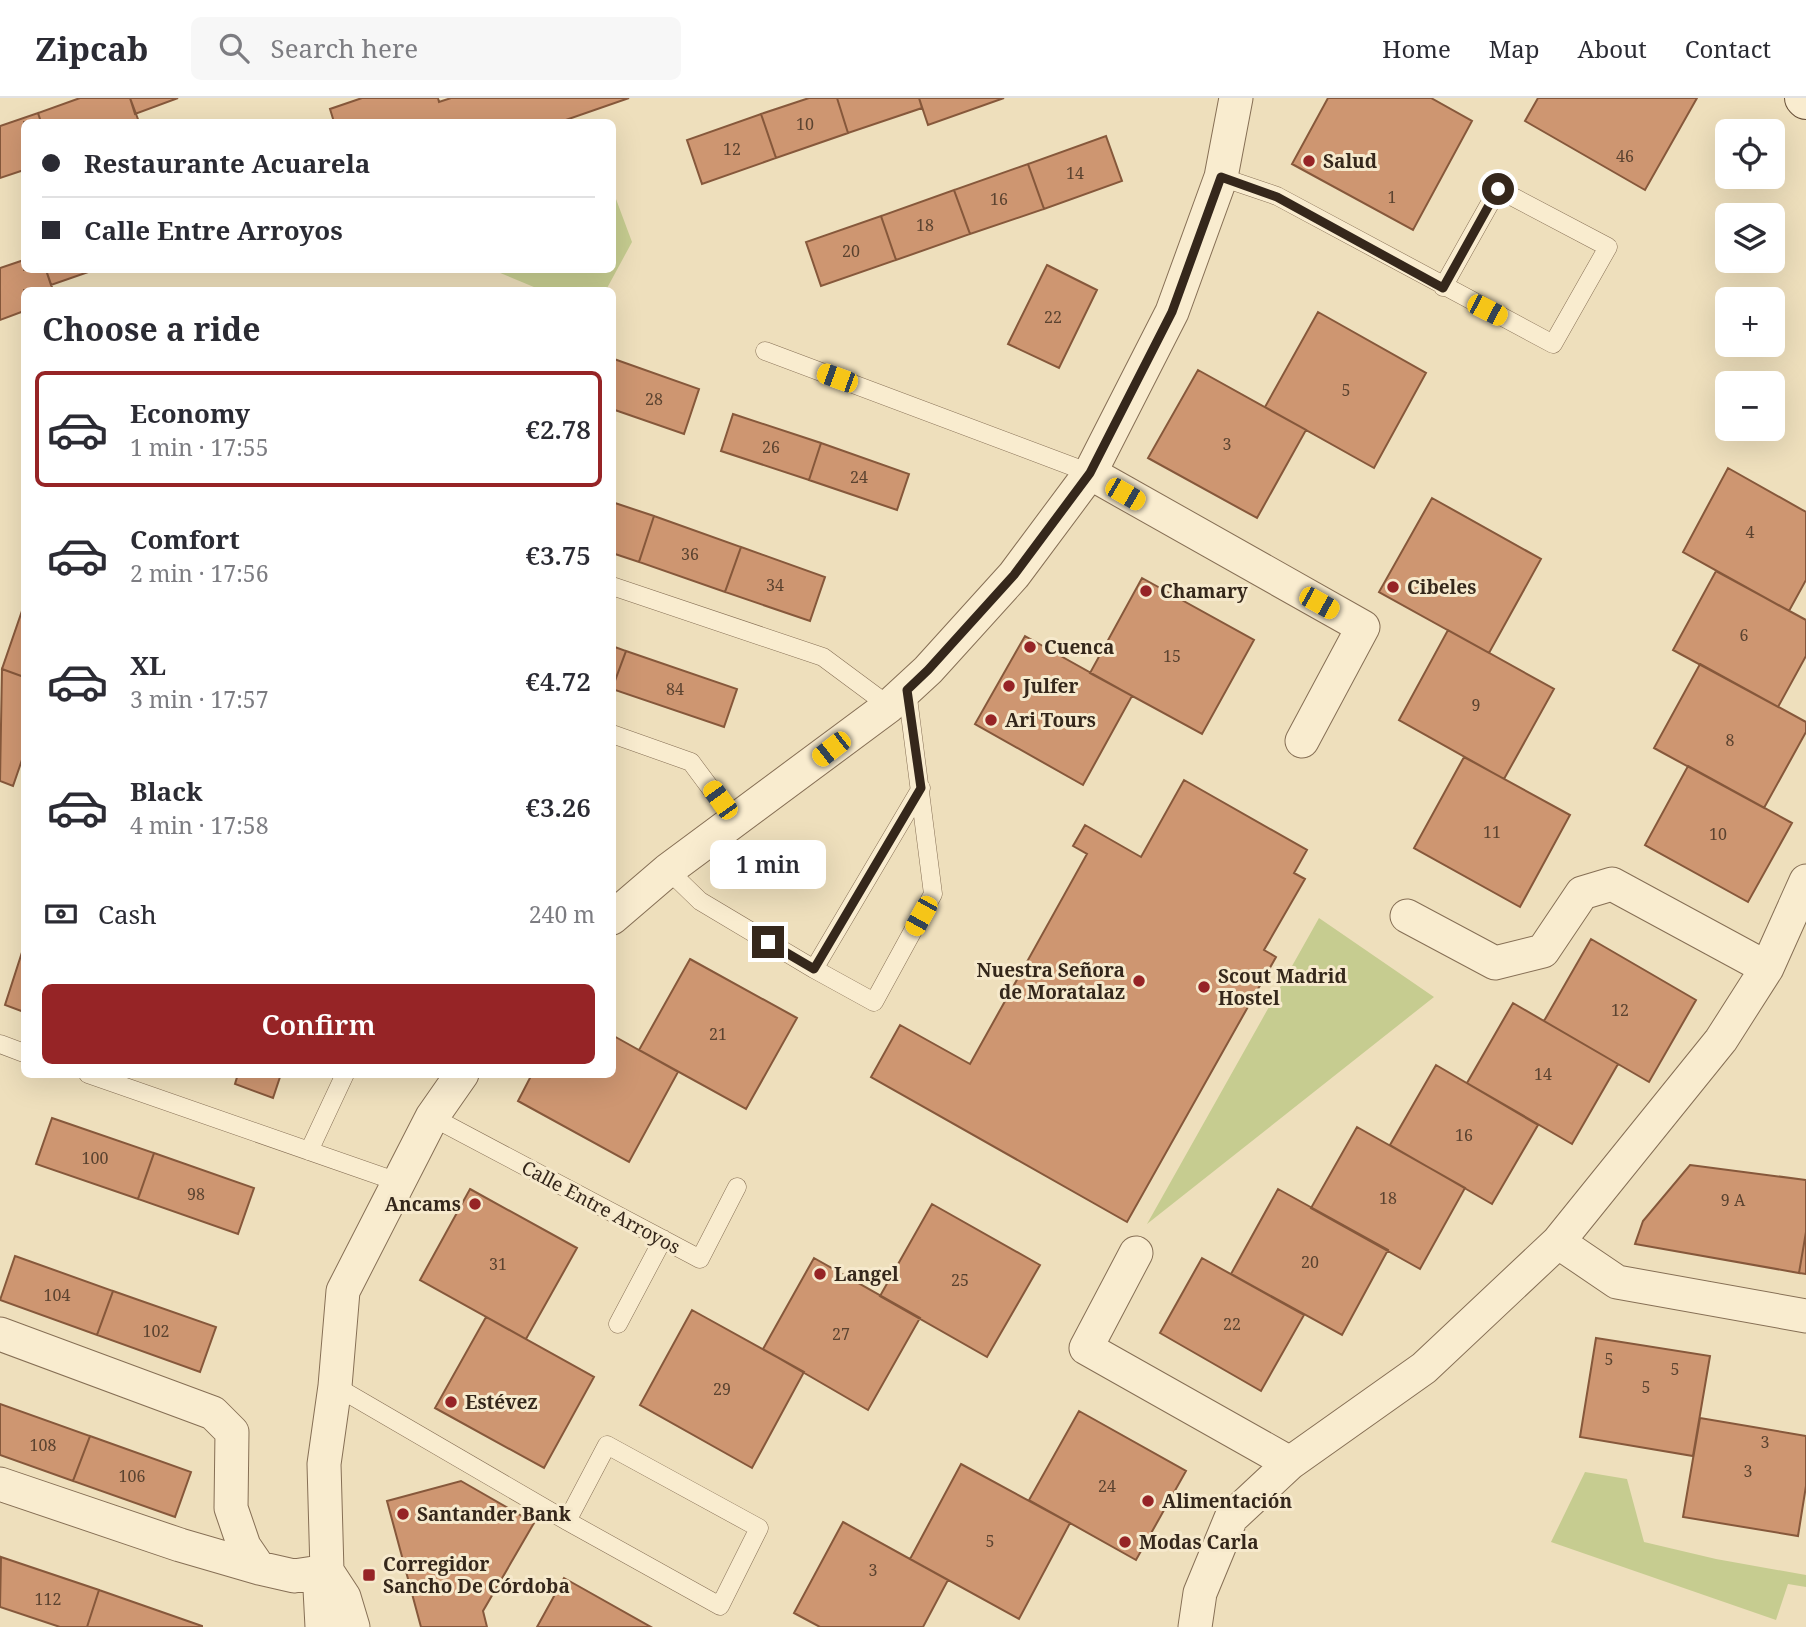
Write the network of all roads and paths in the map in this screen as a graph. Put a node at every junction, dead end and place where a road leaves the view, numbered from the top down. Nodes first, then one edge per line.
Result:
1 (1236, 98) edge
2 (1221, 177) junction
3 (1443, 288) junction
4 (765, 351) dead end
5 (1090, 473) junction
6 (616, 587) edge
7 (898, 698) junction
8 (616, 735) edge
9 (1302, 741) dead end
10 (921, 788) junction
11 (735, 821) junction
12 (668, 870) junction
13 (1806, 881) edge
14 (616, 915) edge
15 (1407, 916) dead end
16 (1767, 968) junction
17 (814, 969) junction
18 (0, 1044) edge
19 (21, 1052) edge
20 (99, 1078) edge
21 (343, 1078) edge
22 (459, 1078) edge
23 (432, 1117) junction
24 (309, 1151) junction
25 (398, 1182) junction
26 (737, 1187) dead end
27 (663, 1239) junction
28 (1558, 1242) junction
29 (1136, 1253) dead end
30 (1806, 1316) edge
31 (618, 1324) dead end
32 (0, 1334) edge
33 (335, 1386) junction
34 (1290, 1463) junction
35 (0, 1484) edge
36 (231, 1508) junction
37 (567, 1521) junction
38 (180, 1545) junction
39 (259, 1568) junction
40 (327, 1572) junction
41 (322, 1627) edge
42 (353, 1627) edge
43 (1195, 1627) edge

1 - 2 street
2 - 3 lane
2 - 5 street
3 - 3 lane
4 - 5 lane
5 - 7 street
5 - 9 street
6 - 7 lane
7 - 10 lane
7 - 11 street
8 - 11 lane
10 - 17 lane
10 - 17 lane
11 - 12 street
12 - 14 street
12 - 17 lane
13 - 16 street
15 - 16 street
16 - 28 street
18 - 19 lane
20 - 24 lane
21 - 24 lane
22 - 23 street
23 - 25 street
23 - 27 lane, Calle Entre Arroyos
24 - 25 lane
25 - 33 street
26 - 27 lane, Calle Entre Arroyos
27 - 31 lane
28 - 30 street
28 - 34 street
29 - 34 street
32 - 36 street
33 - 37 lane
33 - 40 street
34 - 43 street
35 - 38 street
36 - 38 street
36 - 39 street
37 - 37 lane
38 - 39 street
39 - 40 street
40 - 41 street
40 - 42 street

